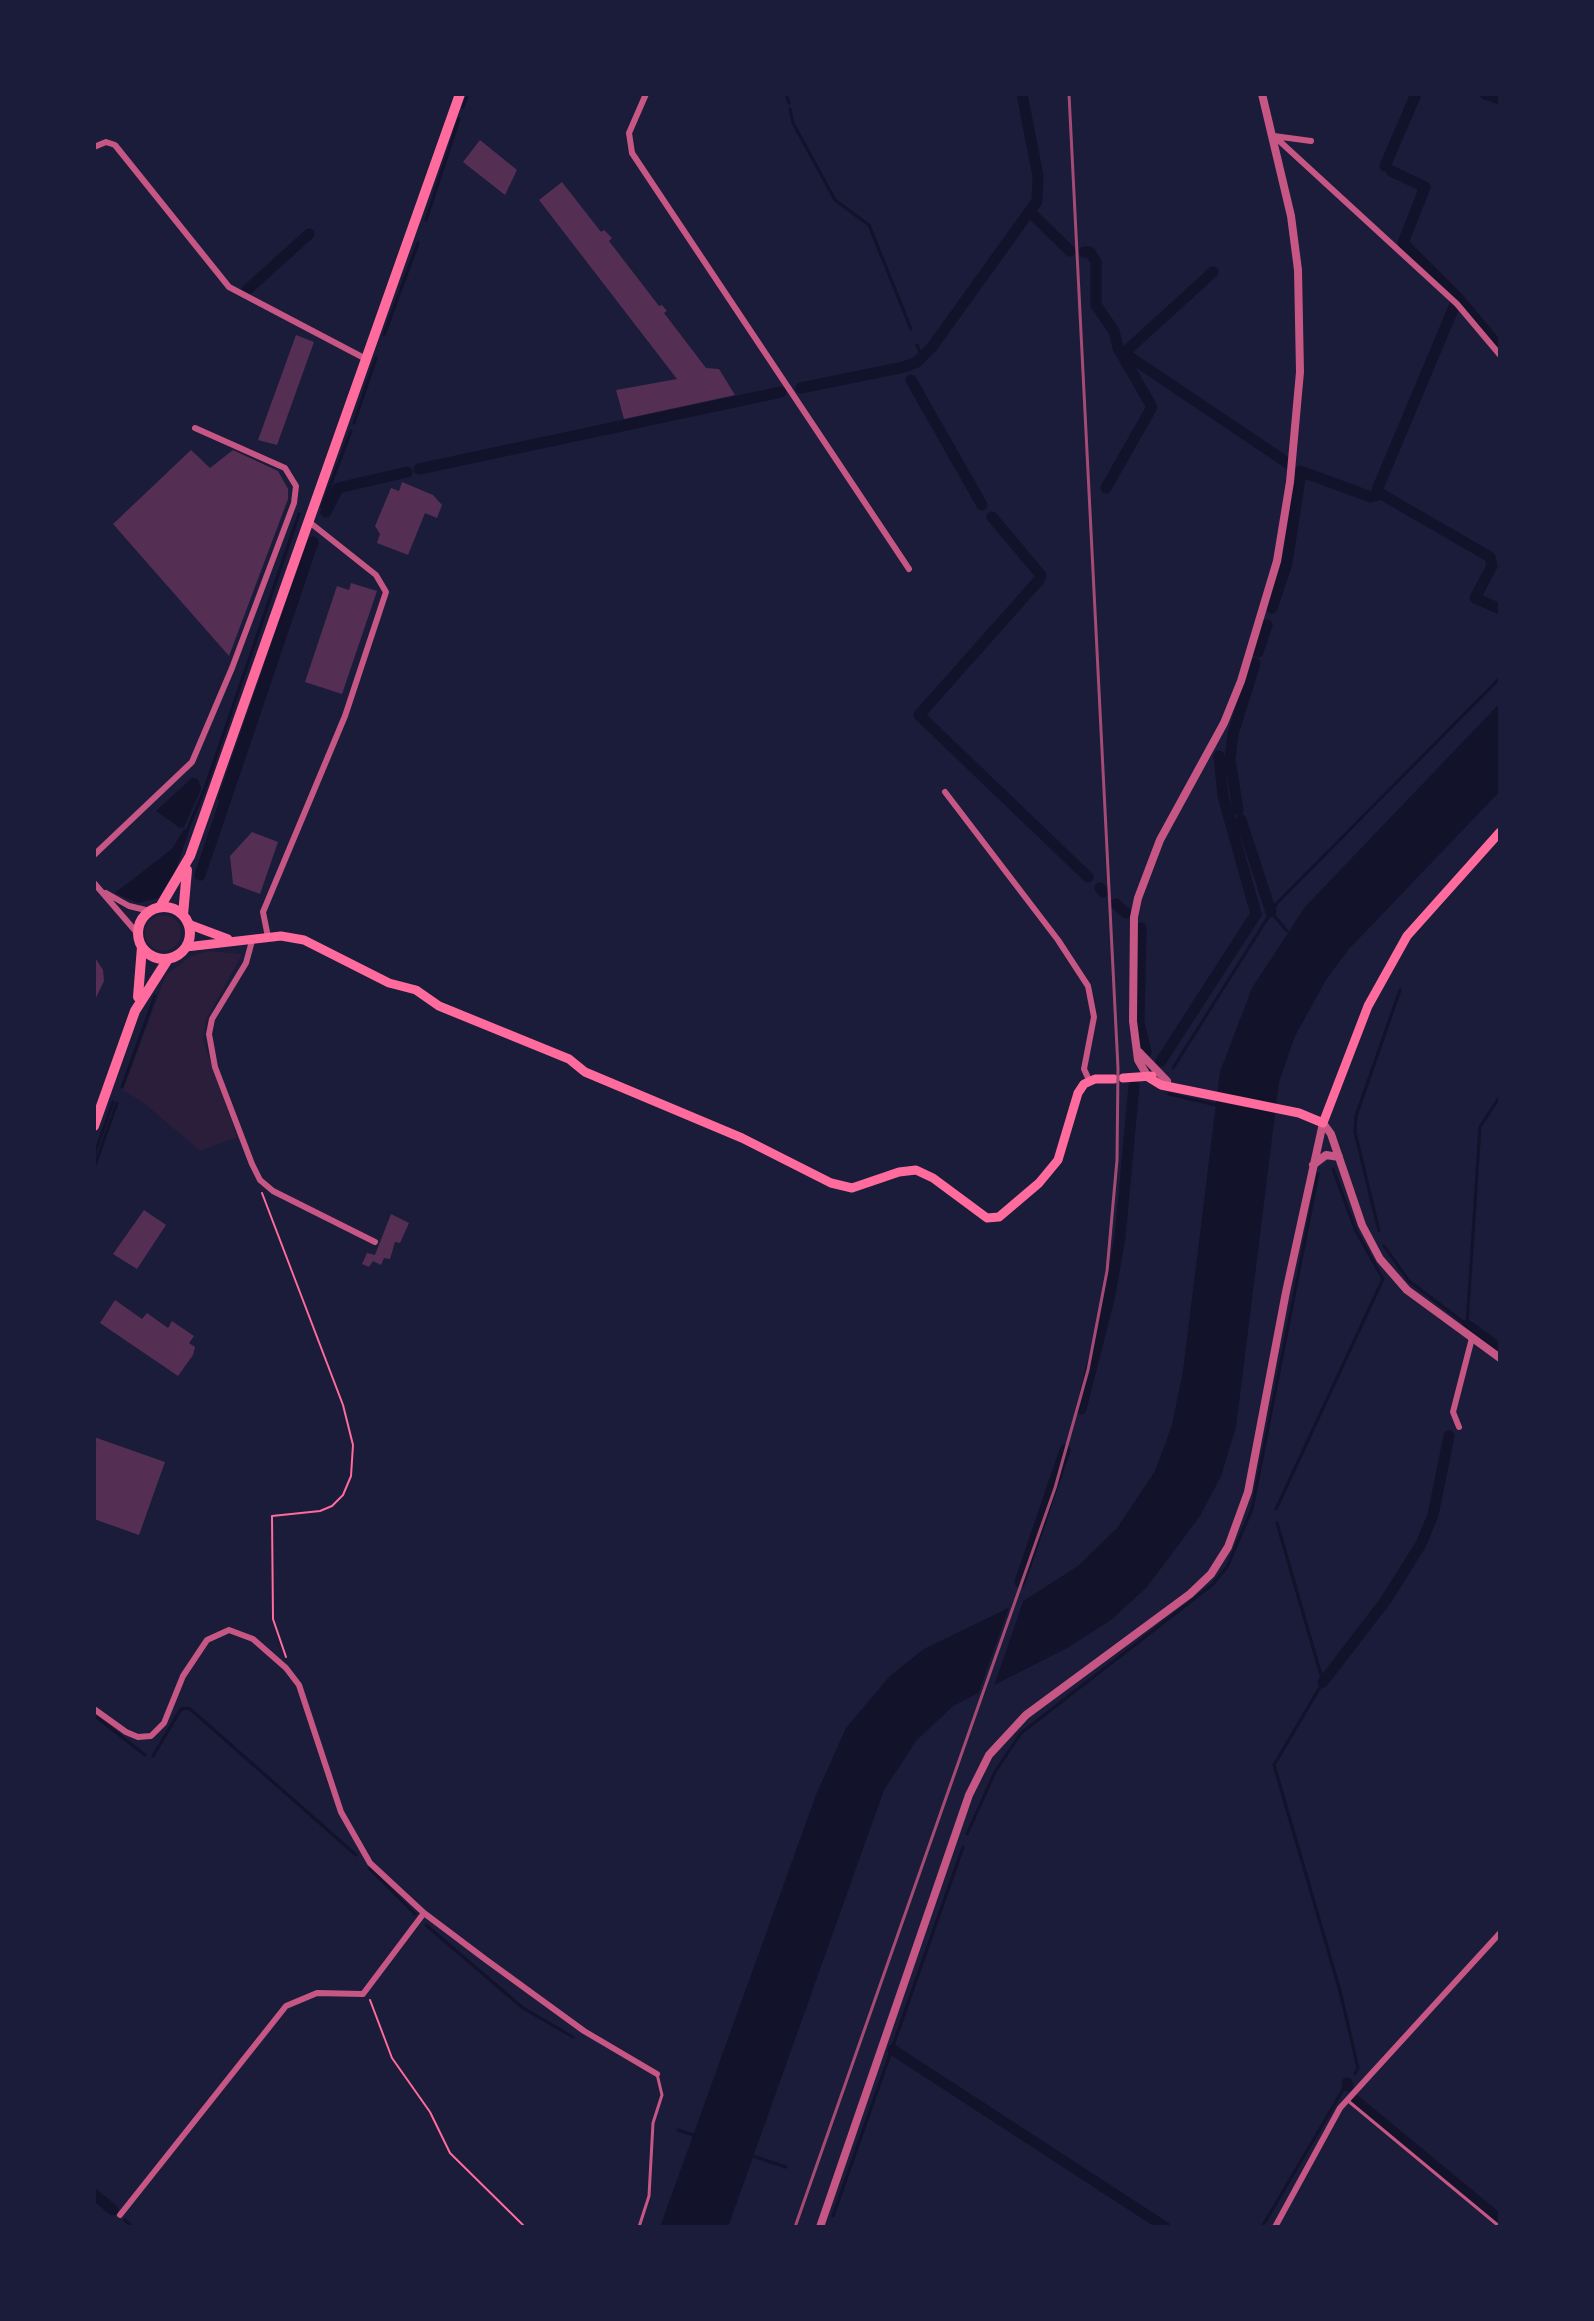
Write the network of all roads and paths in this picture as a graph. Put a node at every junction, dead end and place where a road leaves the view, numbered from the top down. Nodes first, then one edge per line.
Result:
1 (460, 94) edge
2 (646, 94) edge
3 (1262, 94) edge
4 (1274, 136) junction
5 (1311, 141) dead end
6 (94, 147) edge
7 (1500, 355) edge
8 (366, 359) junction
9 (195, 428) dead end
10 (308, 521) junction
11 (909, 569) dead end
12 (945, 792) dead end
13 (1500, 832) edge
14 (94, 855) edge
15 (190, 856) junction
16 (94, 884) edge
17 (155, 909) junction
18 (185, 919) junction
19 (138, 934) junction
20 (268, 938) junction
21 (235, 941) junction
22 (252, 941) junction
23 (142, 947) junction
24 (186, 947) junction
25 (168, 959) junction
26 (135, 1011) junction
27 (1149, 1072) junction
28 (1089, 1080) junction
29 (1180, 1088) junction
30 (1323, 1123) junction
31 (94, 1126) edge
32 (1339, 1157) junction
33 (1312, 1167) junction
34 (260, 1180) junction
35 (375, 1242) dead end
36 (1472, 1338) junction
37 (1500, 1358) edge
38 (1459, 1427) dead end
39 (291, 1674) junction
40 (94, 1709) edge
41 (424, 1913) junction
42 (1500, 1933) edge
43 (367, 1991) junction
44 (657, 2074) joint
45 (1347, 2100) junction
46 (120, 2215) dead end
47 (523, 2225) edge
48 (639, 2227) edge
49 (820, 2227) edge
50 (1275, 2227) edge
51 (1500, 2227) edge

1 - 8 main road
2 - 11 street
3 - 4 street
4 - 5 street
4 - 7 street
4 - 27 street
6 - 8 street
8 - 10 main road
9 - 14 street
10 - 15 main road
10 - 20 street
12 - 28 street
13 - 30 main road
15 - 17 main road
15 - 18 main road
16 - 17 street
16 - 19 street
17 - 18 main road
17 - 19 main road
18 - 21 main road
18 - 24 main road
19 - 23 main road
20 - 22 main road
20 - 28 main road
21 - 22 main road
21 - 24 main road
22 - 34 street
23 - 25 main road
23 - 26 main road
24 - 25 main road
25 - 26 main road
26 - 31 main road
27 - 28 main road
27 - 29 main road
27 - 29 main road
29 - 30 main road
30 - 32 street
30 - 33 street
32 - 33 street
32 - 36 street
33 - 49 street
34 - 35 street
34 - 39 path
36 - 37 street
36 - 38 street
39 - 40 street
39 - 41 street
41 - 43 street
41 - 44 street
42 - 45 street
43 - 46 street
43 - 47 path
44 - 48 lane
45 - 50 street
45 - 51 lane

